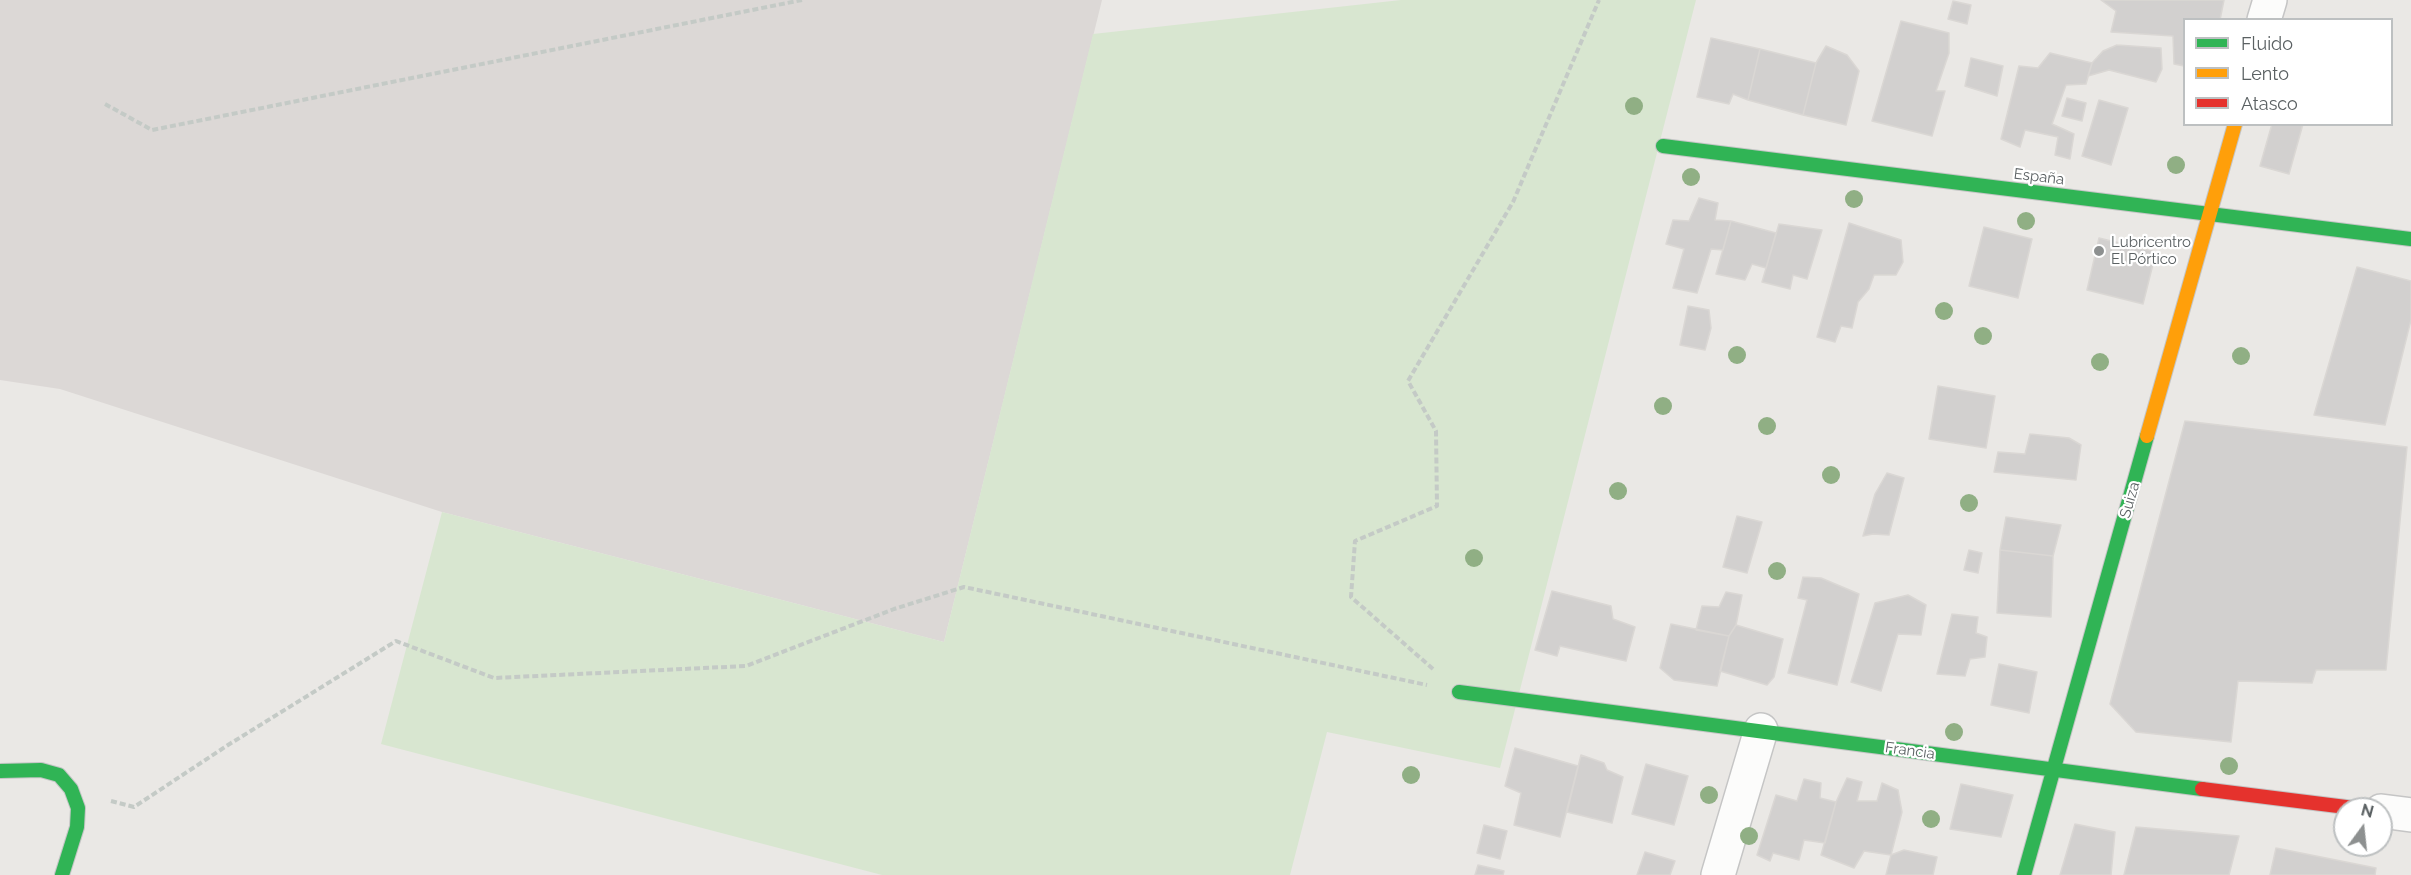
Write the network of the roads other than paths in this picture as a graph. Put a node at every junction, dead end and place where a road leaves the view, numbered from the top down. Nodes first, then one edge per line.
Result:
1 (2270, 0) edge
2 (2265, 18) edge
3 (2234, 126) edge
4 (1663, 146) dead end
5 (2210, 216) junction
6 (2411, 239) edge
7 (1459, 692) road end
8 (1761, 730) junction
9 (0, 771) edge
10 (2054, 771) junction
11 (2333, 805) edge
12 (2393, 813) edge
13 (2411, 815) edge
14 (62, 875) edge
15 (1718, 875) edge
16 (2024, 875) edge

1 - 2 street
3 - 5 street, Suiza
4 - 5 street, España
5 - 6 street, España
5 - 10 street, Suiza
7 - 8 street, Francia
8 - 10 street, Francia
8 - 15 street
9 - 14 street
10 - 11 street, Francia
10 - 16 street, Suiza
12 - 13 street

